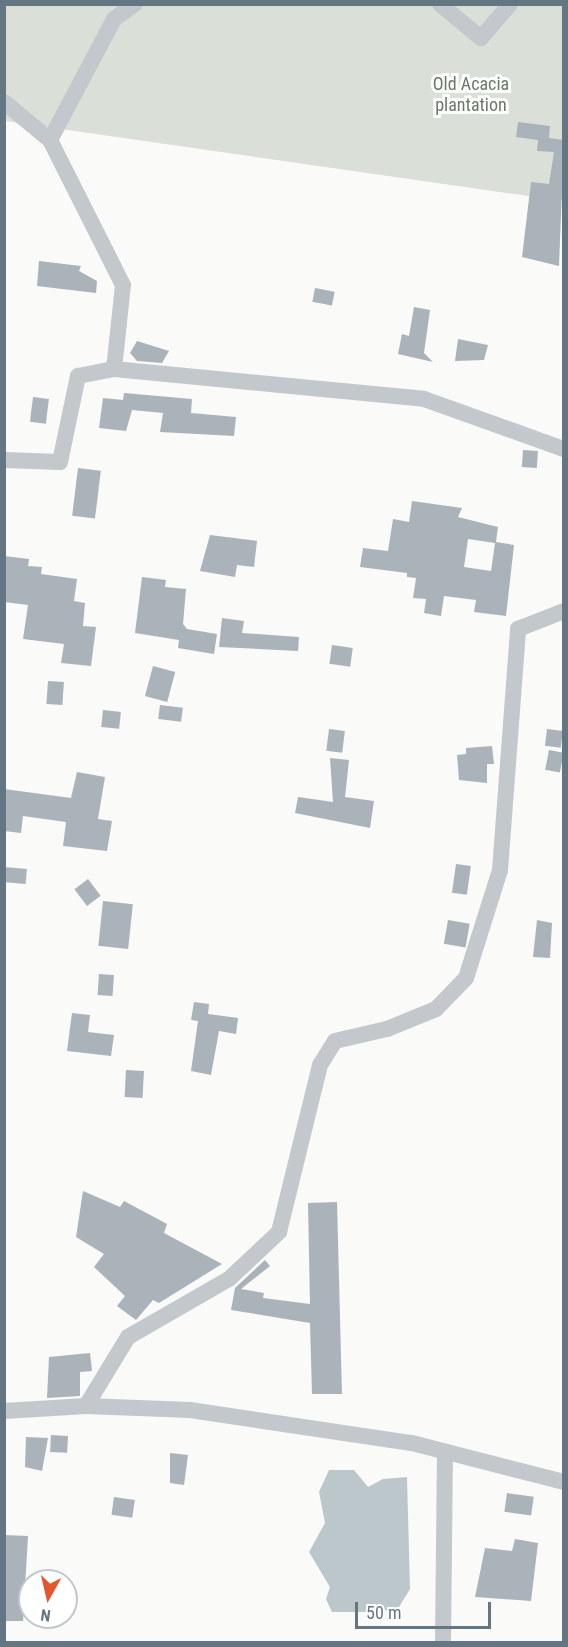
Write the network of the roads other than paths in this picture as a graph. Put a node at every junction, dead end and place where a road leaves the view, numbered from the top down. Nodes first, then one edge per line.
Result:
1 (135, 4) edge
2 (440, 4) edge
3 (510, 4) edge
4 (4, 102) edge
5 (50, 140) junction
6 (114, 369) junction
7 (564, 449) edge
8 (4, 460) edge
9 (564, 611) edge
10 (86, 1406) junction
11 (4, 1411) edge
12 (445, 1452) junction
13 (564, 1482) edge
14 (443, 1642) edge

1 - 5 street
2 - 3 street
4 - 5 street
5 - 6 street
6 - 7 street
6 - 8 street
9 - 10 street
10 - 11 street
10 - 12 street
12 - 13 street
12 - 14 street

